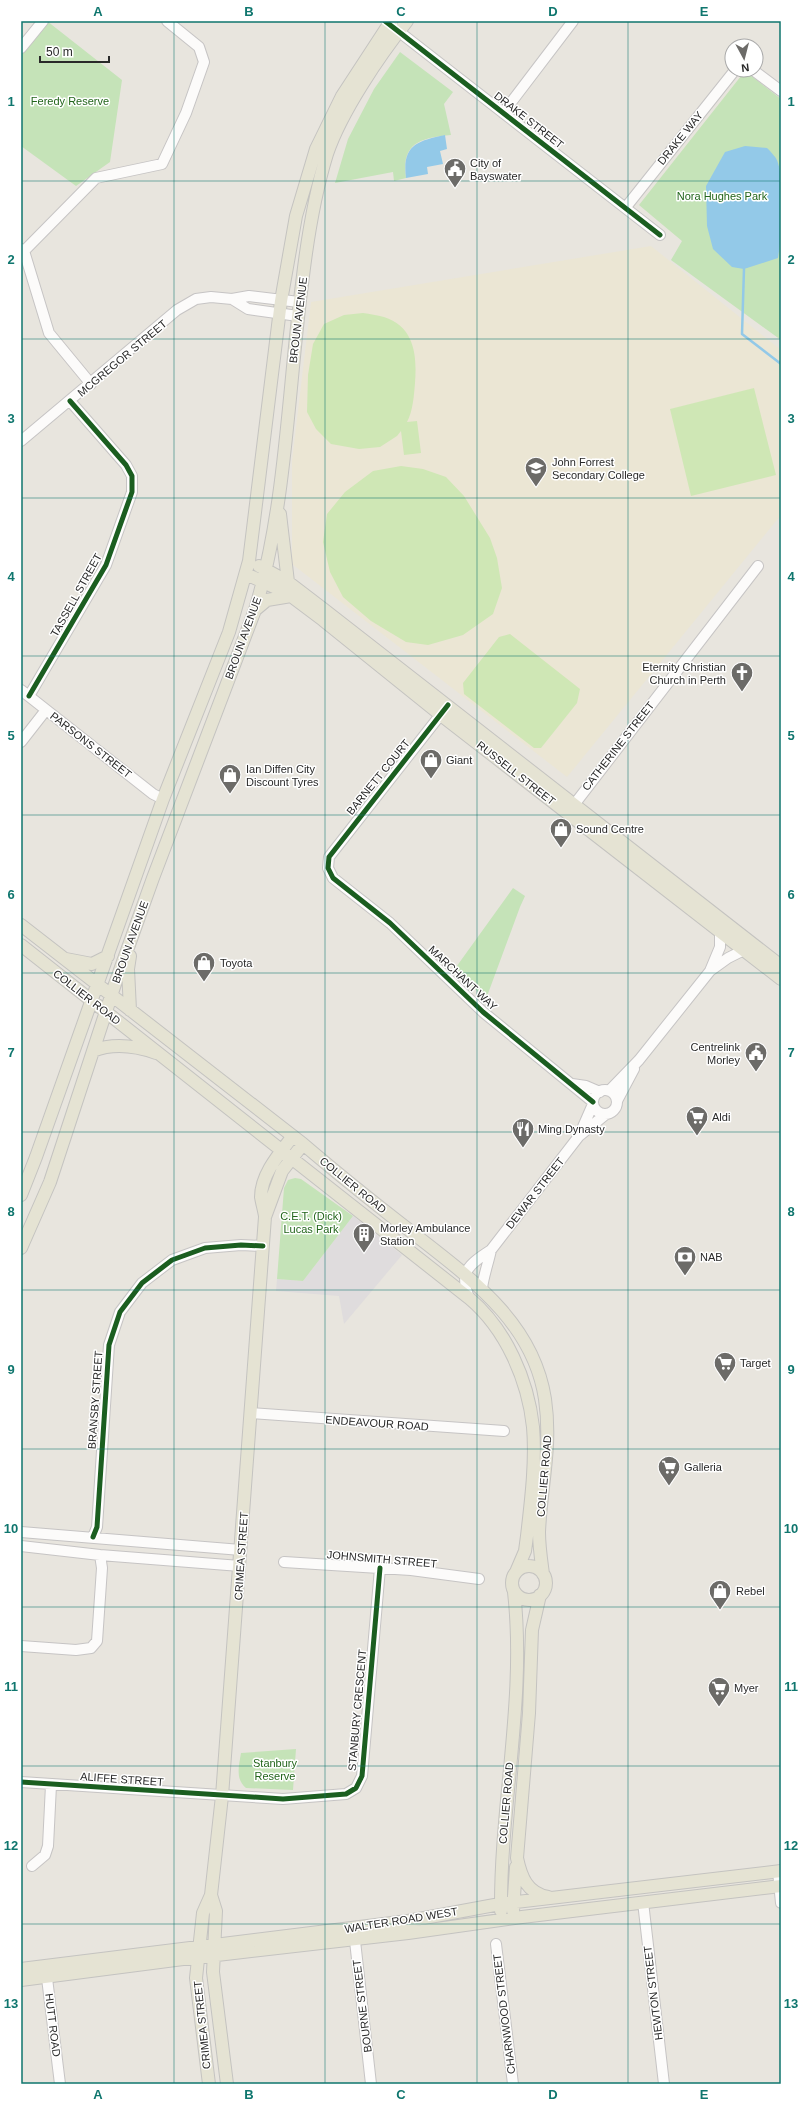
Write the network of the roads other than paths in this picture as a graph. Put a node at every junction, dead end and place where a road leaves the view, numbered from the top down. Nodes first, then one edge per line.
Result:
1 (43, 21) edge
2 (167, 21) edge
3 (407, 21) edge
4 (573, 21) edge
5 (389, 22) edge
6 (399, 32) junction
7 (21, 48) edge
8 (729, 78) edge
9 (764, 78) edge
10 (781, 91) edge
11 (502, 113) junction
12 (626, 207) junction
13 (660, 235) dead end
14 (23, 250) edge
15 (232, 299) junction
16 (281, 301) junction
17 (299, 302) junction
18 (280, 315) junction
19 (298, 316) junction
20 (91, 384) junction
21 (70, 401) junction
22 (21, 442) edge
23 (278, 500) junction
24 (249, 561) junction
25 (758, 566) dead end
26 (246, 574) junction
27 (265, 576) junction
28 (288, 582) junction
29 (291, 596) junction
30 (255, 610) junction
31 (25, 693) edge
32 (46, 710) junction
33 (444, 710) junction
34 (21, 742) edge
35 (163, 799) junction
36 (571, 808) junction
37 (328, 862) joint
38 (21, 925) edge
39 (720, 932) junction
40 (132, 934) junction
41 (734, 936) junction
42 (21, 945) edge
43 (744, 950) junction
44 (108, 956) junction
45 (63, 958) junction
46 (781, 966) edge
47 (710, 971) junction
48 (781, 979) edge
49 (98, 986) junction
50 (111, 996) junction
51 (92, 1001) junction
52 (130, 1010) junction
53 (107, 1012) junction
54 (93, 1051) junction
55 (161, 1054) junction
56 (639, 1060) junction
57 (572, 1084) junction
58 (604, 1091) junction
59 (617, 1101) junction
60 (593, 1103) junction
61 (606, 1114) junction
62 (292, 1136) junction
63 (579, 1136) junction
64 (303, 1144) junction
65 (282, 1151) junction
66 (292, 1160) junction
67 (21, 1195) edge
68 (265, 1217) junction
69 (263, 1246) junction
70 (21, 1248) edge
71 (490, 1250) junction
72 (466, 1274) junction
73 (482, 1288) junction
74 (469, 1298) junction
75 (250, 1413) junction
76 (504, 1431) dead end
77 (21, 1532) edge
78 (93, 1537) junction
79 (21, 1546) edge
80 (241, 1550) junction
81 (100, 1555) junction
82 (284, 1562) dead end
83 (240, 1566) junction
84 (380, 1568) junction
85 (516, 1572) junction
86 (543, 1574) junction
87 (479, 1579) dead end
88 (514, 1592) junction
89 (540, 1595) junction
90 (21, 1646) edge
91 (21, 1782) edge
92 (51, 1785) junction
93 (222, 1796) junction
94 (517, 1858) junction
95 (32, 1866) dead end
96 (779, 1871) edge
97 (780, 1886) edge
98 (211, 1895) junction
99 (553, 1898) junction
100 (642, 1902) junction
101 (513, 1903) junction
102 (781, 1903) edge
103 (500, 1904) junction
104 (506, 1919) junction
105 (354, 1933) junction
106 (496, 1944) dead end
107 (214, 1950) junction
108 (199, 1952) junction
109 (21, 1969) edge
110 (46, 1972) junction
111 (21, 1980) edge
112 (60, 2084) edge
113 (209, 2084) edge
114 (227, 2084) edge
115 (371, 2084) edge
116 (512, 2084) edge
117 (664, 2084) edge

1 - 7 street
2 - 14 street
3 - 6 main road, BROUN AVENUE
4 - 11 street
5 - 6 street, DRAKE STREET
5 - 16 main road, BROUN AVENUE
6 - 11 street, DRAKE STREET
6 - 17 main road, BROUN AVENUE
8 - 12 street, DRAKE WAY
9 - 10 street
11 - 12 street, DRAKE STREET
12 - 13 street, DRAKE STREET
14 - 20 street
15 - 16 street, MCGREGOR STREET
15 - 18 street, MCGREGOR STREET
15 - 20 street, MCGREGOR STREET
16 - 17 street, MCGREGOR STREET
16 - 18 main road, BROUN AVENUE
17 - 19 main road, BROUN AVENUE
18 - 19 street, MCGREGOR STREET
18 - 24 main road, BROUN AVENUE
19 - 23 main road, BROUN AVENUE
20 - 21 street, MCGREGOR STREET
21 - 22 street, MCGREGOR STREET
21 - 31 street, TASSELL STREET
23 - 27 main road, BROUN AVENUE
23 - 28 main road
24 - 26 main road, BROUN AVENUE
24 - 27 main road, RUSSELL STREET
25 - 36 street, CATHERINE STREET
26 - 27 main road, RUSSELL STREET
26 - 35 main road, BROUN AVENUE
27 - 28 main road, RUSSELL STREET
27 - 29 main road, RUSSELL STREET
27 - 30 main road, BROUN AVENUE
28 - 33 main road, RUSSELL STREET
29 - 30 main road
29 - 33 main road, RUSSELL STREET
30 - 40 main road, BROUN AVENUE
31 - 32 street, PARSONS STREET
32 - 34 street
32 - 35 street, PARSONS STREET
33 - 36 main road, RUSSELL STREET
33 - 37 street, BARNETT COURT
35 - 44 main road, BROUN AVENUE
36 - 39 main road, RUSSELL STREET
36 - 41 main road, RUSSELL STREET
37 - 57 street, MARCHANT WAY
38 - 45 main road, COLLIER ROAD
39 - 41 main road, RUSSELL STREET
39 - 47 street
40 - 50 main road, BROUN AVENUE
40 - 52 main road
41 - 43 main road, RUSSELL STREET
41 - 46 main road, RUSSELL STREET
42 - 51 main road, COLLIER ROAD
43 - 47 street
43 - 48 main road, RUSSELL STREET
44 - 45 main road
44 - 49 main road, BROUN AVENUE
45 - 49 main road, COLLIER ROAD
47 - 56 street
49 - 50 main road, COLLIER ROAD
49 - 51 main road, BROUN AVENUE
50 - 52 main road, COLLIER ROAD
50 - 53 main road, BROUN AVENUE
51 - 53 main road, COLLIER ROAD
51 - 67 main road, BROUN AVENUE
52 - 62 main road, COLLIER ROAD
53 - 54 main road, BROUN AVENUE
53 - 55 main road, COLLIER ROAD
54 - 55 main road
54 - 70 main road, BROUN AVENUE
55 - 65 main road, COLLIER ROAD
56 - 58 street
56 - 59 street
57 - 58 street, MARCHANT WAY
57 - 60 street, MARCHANT WAY
58 - 59 street
58 - 60 street
59 - 61 street
60 - 61 street
60 - 63 street, DEWAR STREET
61 - 63 street, DEWAR STREET
62 - 64 main road, COLLIER ROAD
62 - 65 main road, CRIMEA STREET
63 - 71 street, DEWAR STREET
64 - 66 main road, CRIMEA STREET
64 - 72 main road, COLLIER ROAD
65 - 66 main road, COLLIER ROAD
65 - 68 main road, CRIMEA STREET
66 - 68 main road, CRIMEA STREET
66 - 74 main road, COLLIER ROAD
68 - 69 main road, CRIMEA STREET
69 - 75 main road, CRIMEA STREET
69 - 78 street, BRANSBY STREET
71 - 72 street, DEWAR STREET
71 - 73 street, DEWAR STREET
72 - 73 main road, COLLIER ROAD
72 - 74 street
73 - 86 main road, COLLIER ROAD
74 - 85 main road, COLLIER ROAD
75 - 76 street, ENDEAVOUR ROAD
75 - 80 main road, CRIMEA STREET
77 - 78 street
78 - 80 street
79 - 81 street
80 - 83 main road, CRIMEA STREET
81 - 83 street
81 - 90 street
82 - 84 street, JOHNSMITH STREET
83 - 93 main road, CRIMEA STREET
84 - 87 street, JOHNSMITH STREET
84 - 93 street, STANBURY CRESCENT
85 - 86 main road
85 - 88 main road
86 - 89 main road
88 - 89 main road
88 - 103 main road, COLLIER ROAD
89 - 94 main road, COLLIER ROAD
91 - 92 street, ALIFFE STREET
92 - 93 street, ALIFFE STREET
92 - 95 street
93 - 98 main road, CRIMEA STREET
94 - 99 main road, COLLIER ROAD
94 - 101 main road, COLLIER ROAD
96 - 97 street
96 - 99 main road, WALTER ROAD WEST
97 - 100 main road, WALTER ROAD WEST
97 - 102 street
98 - 107 main road, CRIMEA STREET
98 - 108 main road, CRIMEA STREET
99 - 101 main road, WALTER ROAD WEST
100 - 104 main road, WALTER ROAD WEST
100 - 117 street, HEWTON STREET
101 - 103 main road, WALTER ROAD WEST
101 - 104 main road, COLLIER ROAD
103 - 104 main road, COLLIER ROAD
103 - 105 main road, WALTER ROAD WEST
104 - 105 main road, WALTER ROAD WEST
105 - 107 main road, WALTER ROAD WEST
105 - 115 street, BOURNE STREET
106 - 116 street, CHARNWOOD STREET
107 - 108 main road, WALTER ROAD WEST
107 - 114 main road, CRIMEA STREET
108 - 110 main road, WALTER ROAD WEST
108 - 113 main road, CRIMEA STREET
109 - 110 main road, WALTER ROAD WEST
110 - 111 main road, WALTER ROAD WEST
110 - 112 street, HUTT ROAD

